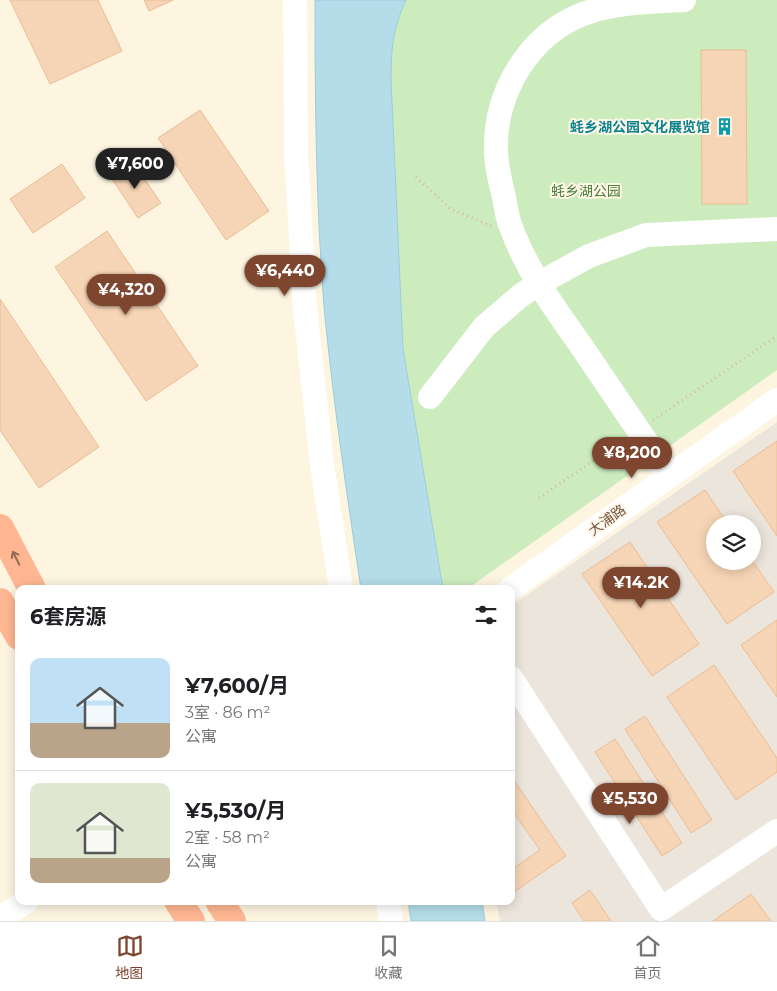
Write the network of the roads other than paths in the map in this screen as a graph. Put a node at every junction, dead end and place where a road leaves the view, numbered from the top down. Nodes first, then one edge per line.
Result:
1 (295, 0) edge
2 (684, 0) edge
3 (777, 229) edge
4 (538, 284) junction
5 (430, 397) dead end
6 (777, 400) edge
7 (670, 476) junction
8 (0, 528) edge
9 (30, 585) edge
10 (340, 585) edge
11 (515, 585) edge
12 (0, 602) edge
13 (15, 629) edge
14 (515, 684) edge
15 (777, 831) edge
16 (21, 905) edge
17 (181, 905) edge
18 (222, 905) edge
19 (389, 905) edge
20 (0, 918) edge
21 (191, 921) edge
22 (232, 921) edge
23 (391, 921) edge

1 - 10 street
2 - 4 street
3 - 4 street
4 - 5 street
4 - 7 street
6 - 7 street, 大浦路
7 - 11 street, 大浦路
9 -> 8 highway
12 - 13 highway
14 - 15 street
16 - 20 street
17 - 21 highway
18 - 22 highway
19 - 23 street

